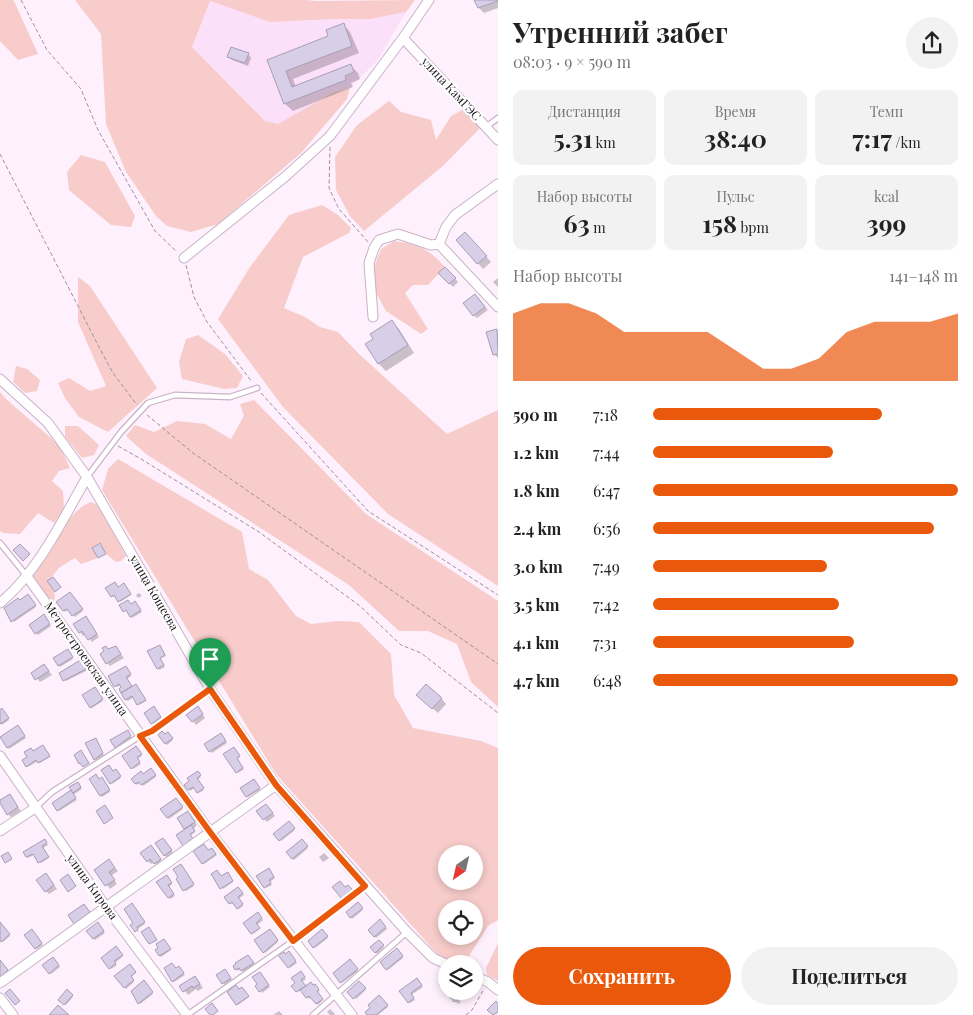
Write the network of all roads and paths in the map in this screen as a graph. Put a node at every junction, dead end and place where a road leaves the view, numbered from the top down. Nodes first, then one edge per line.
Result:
1 (21, 0) edge
2 (429, 0) edge
3 (403, 38) junction
4 (498, 118) edge
5 (486, 127) junction
6 (330, 136) junction
7 (498, 140) edge
8 (0, 154) edge
9 (498, 184) edge
10 (439, 244) junction
11 (374, 248) junction
12 (184, 258) junction
13 (498, 307) edge
14 (373, 317) dead end
15 (0, 379) edge
16 (257, 388) junction
17 (142, 410) junction
18 (113, 443) junction
19 (88, 477) junction
20 (0, 543) edge
21 (26, 575) junction
22 (498, 595) edge
23 (0, 603) edge
24 (498, 664) edge
25 (210, 689) junction
26 (498, 713) edge
27 (140, 736) junction
28 (0, 756) edge
29 (276, 785) junction
30 (35, 808) junction
31 (0, 830) edge
32 (210, 832) junction
33 (365, 886) junction
34 (106, 907) junction
35 (407, 932) junction
36 (293, 941) junction
37 (438, 960) edge
38 (483, 980) edge
39 (488, 982) junction
40 (0, 983) edge
41 (498, 990) edge
42 (336, 995) junction
43 (0, 998) edge
44 (13, 1015) edge
45 (187, 1015) edge
46 (313, 1015) edge
47 (352, 1015) edge
48 (466, 1015) edge

1 - 12 path
2 - 3 street
3 - 5 street, улица КамГЭС
3 - 6 street
4 - 5 lane
5 - 7 street, улица КамГЭС
6 - 11 path
6 - 12 street
8 - 17 path
9 - 10 street
10 - 11 street
10 - 13 street
11 - 14 street
12 - 16 path
15 - 19 street, улица Кощеева
16 - 17 lane
16 - 22 path
17 - 18 lane
17 - 24 path
18 - 19 lane
18 - 26 path
19 - 21 street
19 - 25 street, улица Кощеева
20 - 21 lane, Метростроевская улица
21 - 23 street
21 - 27 street, Метростроевская улица
25 - 27 path
25 - 29 street, улица Кощеева
27 - 30 lane
27 - 32 street, Метростроевская улица
28 - 30 street, улица Кирова
29 - 32 street
29 - 33 street, улица Кощеева
30 - 31 street
30 - 34 street, улица Кирова
32 - 34 street
32 - 36 street, Метростроевская улица
33 - 35 street, улица Кощеева
33 - 36 lane
34 - 40 street
34 - 45 street, улица Кирова
35 - 37 street, улица Кощеева
35 - 42 lane
36 - 42 street, Метростроевская улица
36 - 45 lane
38 - 39 street
39 - 41 street
39 - 48 path
42 - 46 lane
42 - 47 street, Метростроевская улица
43 - 44 street

